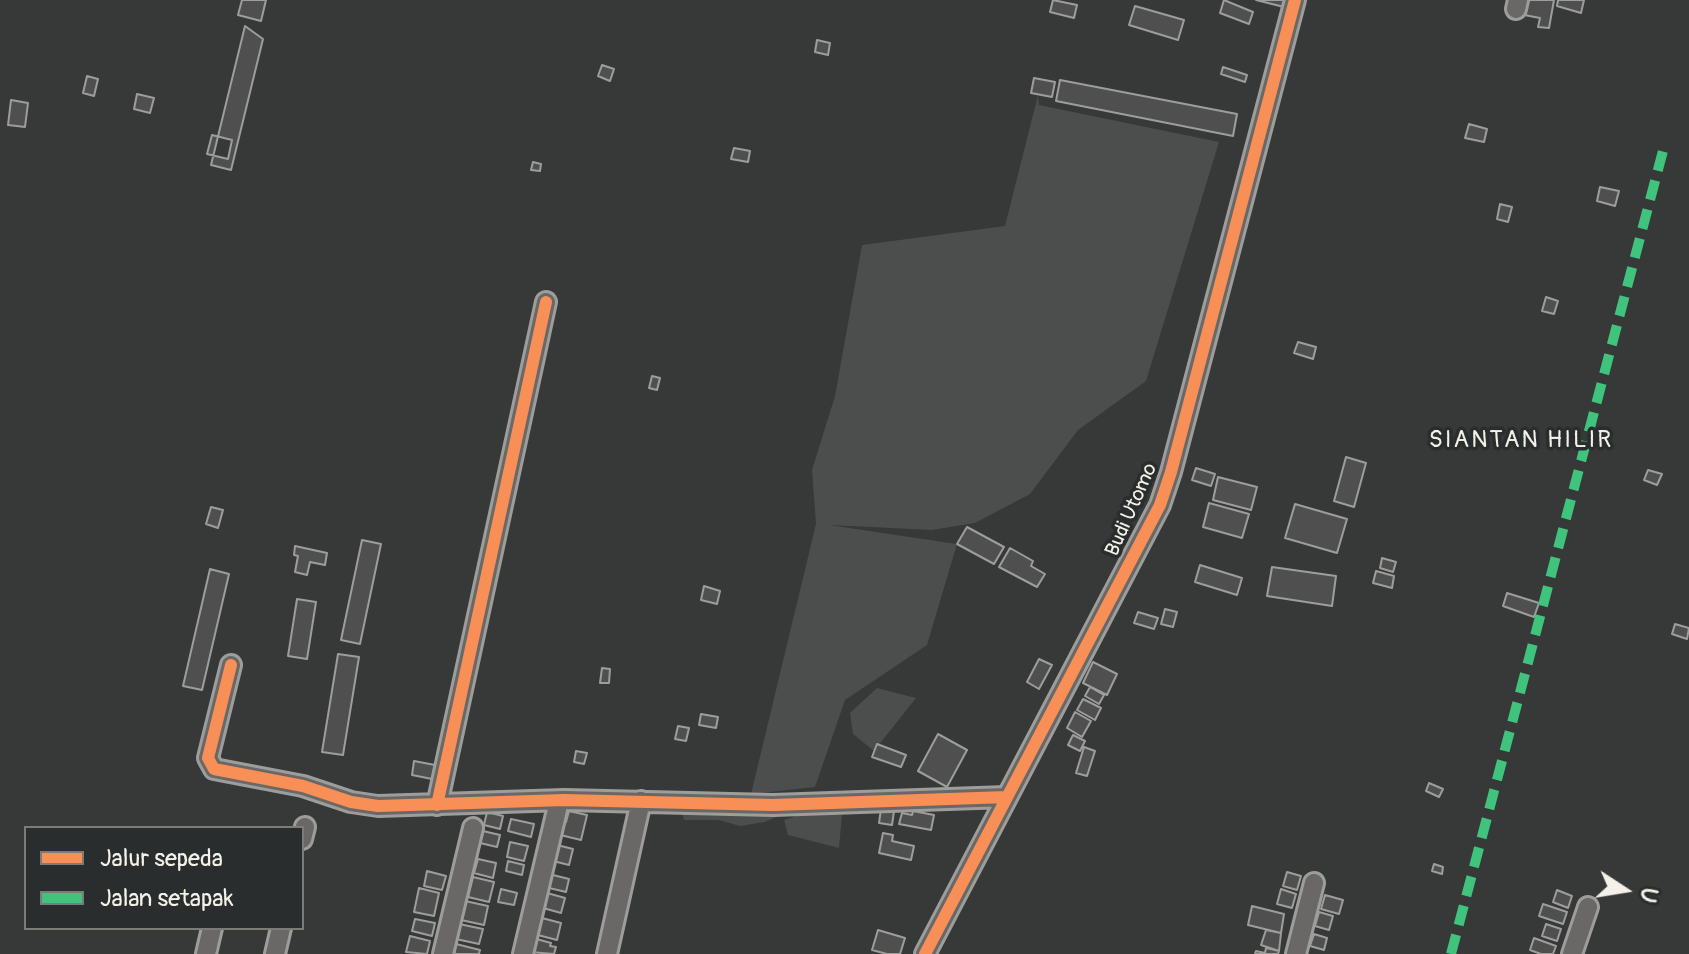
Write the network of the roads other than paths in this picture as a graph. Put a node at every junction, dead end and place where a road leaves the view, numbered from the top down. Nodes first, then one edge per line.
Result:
1 (1295, 0) edge
2 (546, 302) dead end
3 (231, 665) dead end
4 (1007, 797) junction
5 (641, 801) junction
6 (437, 805) junction
7 (557, 810) dead end
8 (473, 828) dead end
9 (1314, 883) dead end
10 (1588, 907) dead end
11 (212, 930) edge
12 (281, 930) edge
13 (206, 954) edge
14 (275, 954) edge
15 (443, 954) edge
16 (523, 954) edge
17 (607, 954) edge
18 (925, 954) edge
19 (1296, 954) edge
20 (1572, 954) edge

1 - 4 street, Budi Utomo
2 - 6 street
3 - 6 street
4 - 5 street
4 - 18 street, Budi Utomo
5 - 6 street
5 - 17 street
7 - 16 street
8 - 15 street
9 - 19 street
10 - 20 street
11 - 13 street
12 - 14 street

